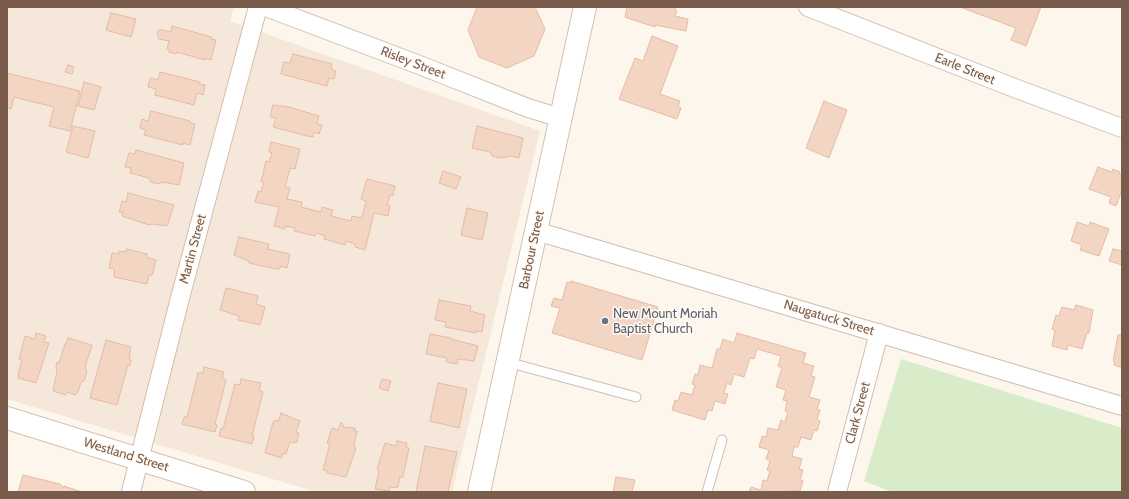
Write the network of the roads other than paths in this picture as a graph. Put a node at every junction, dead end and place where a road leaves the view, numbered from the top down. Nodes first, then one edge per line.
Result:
1 (258, 7) edge
2 (266, 7) edge
3 (584, 7) edge
4 (808, 7) edge
5 (561, 118) junction
6 (1122, 128) edge
7 (536, 230) junction
8 (879, 333) junction
9 (508, 362) junction
10 (636, 397) dead end
11 (1122, 406) edge
12 (7, 418) edge
13 (722, 440) dead end
14 (139, 460) junction
15 (131, 492) edge
16 (244, 492) edge
17 (479, 492) edge
18 (707, 492) edge
19 (837, 492) edge

1 - 14 street, Martin Street
2 - 5 street, Risley Street
3 - 5 street, Barbour Street
4 - 6 street, Earle Street
5 - 7 street, Barbour Street
7 - 8 street, Naugatuck Street
7 - 9 street, Barbour Street
8 - 11 street, Naugatuck Street
8 - 19 street, Clark Street
9 - 10 lane
9 - 17 street, Barbour Street
12 - 14 street, Westland Street
13 - 18 lane
14 - 15 street, Martin Street
14 - 16 street, Westland Street

